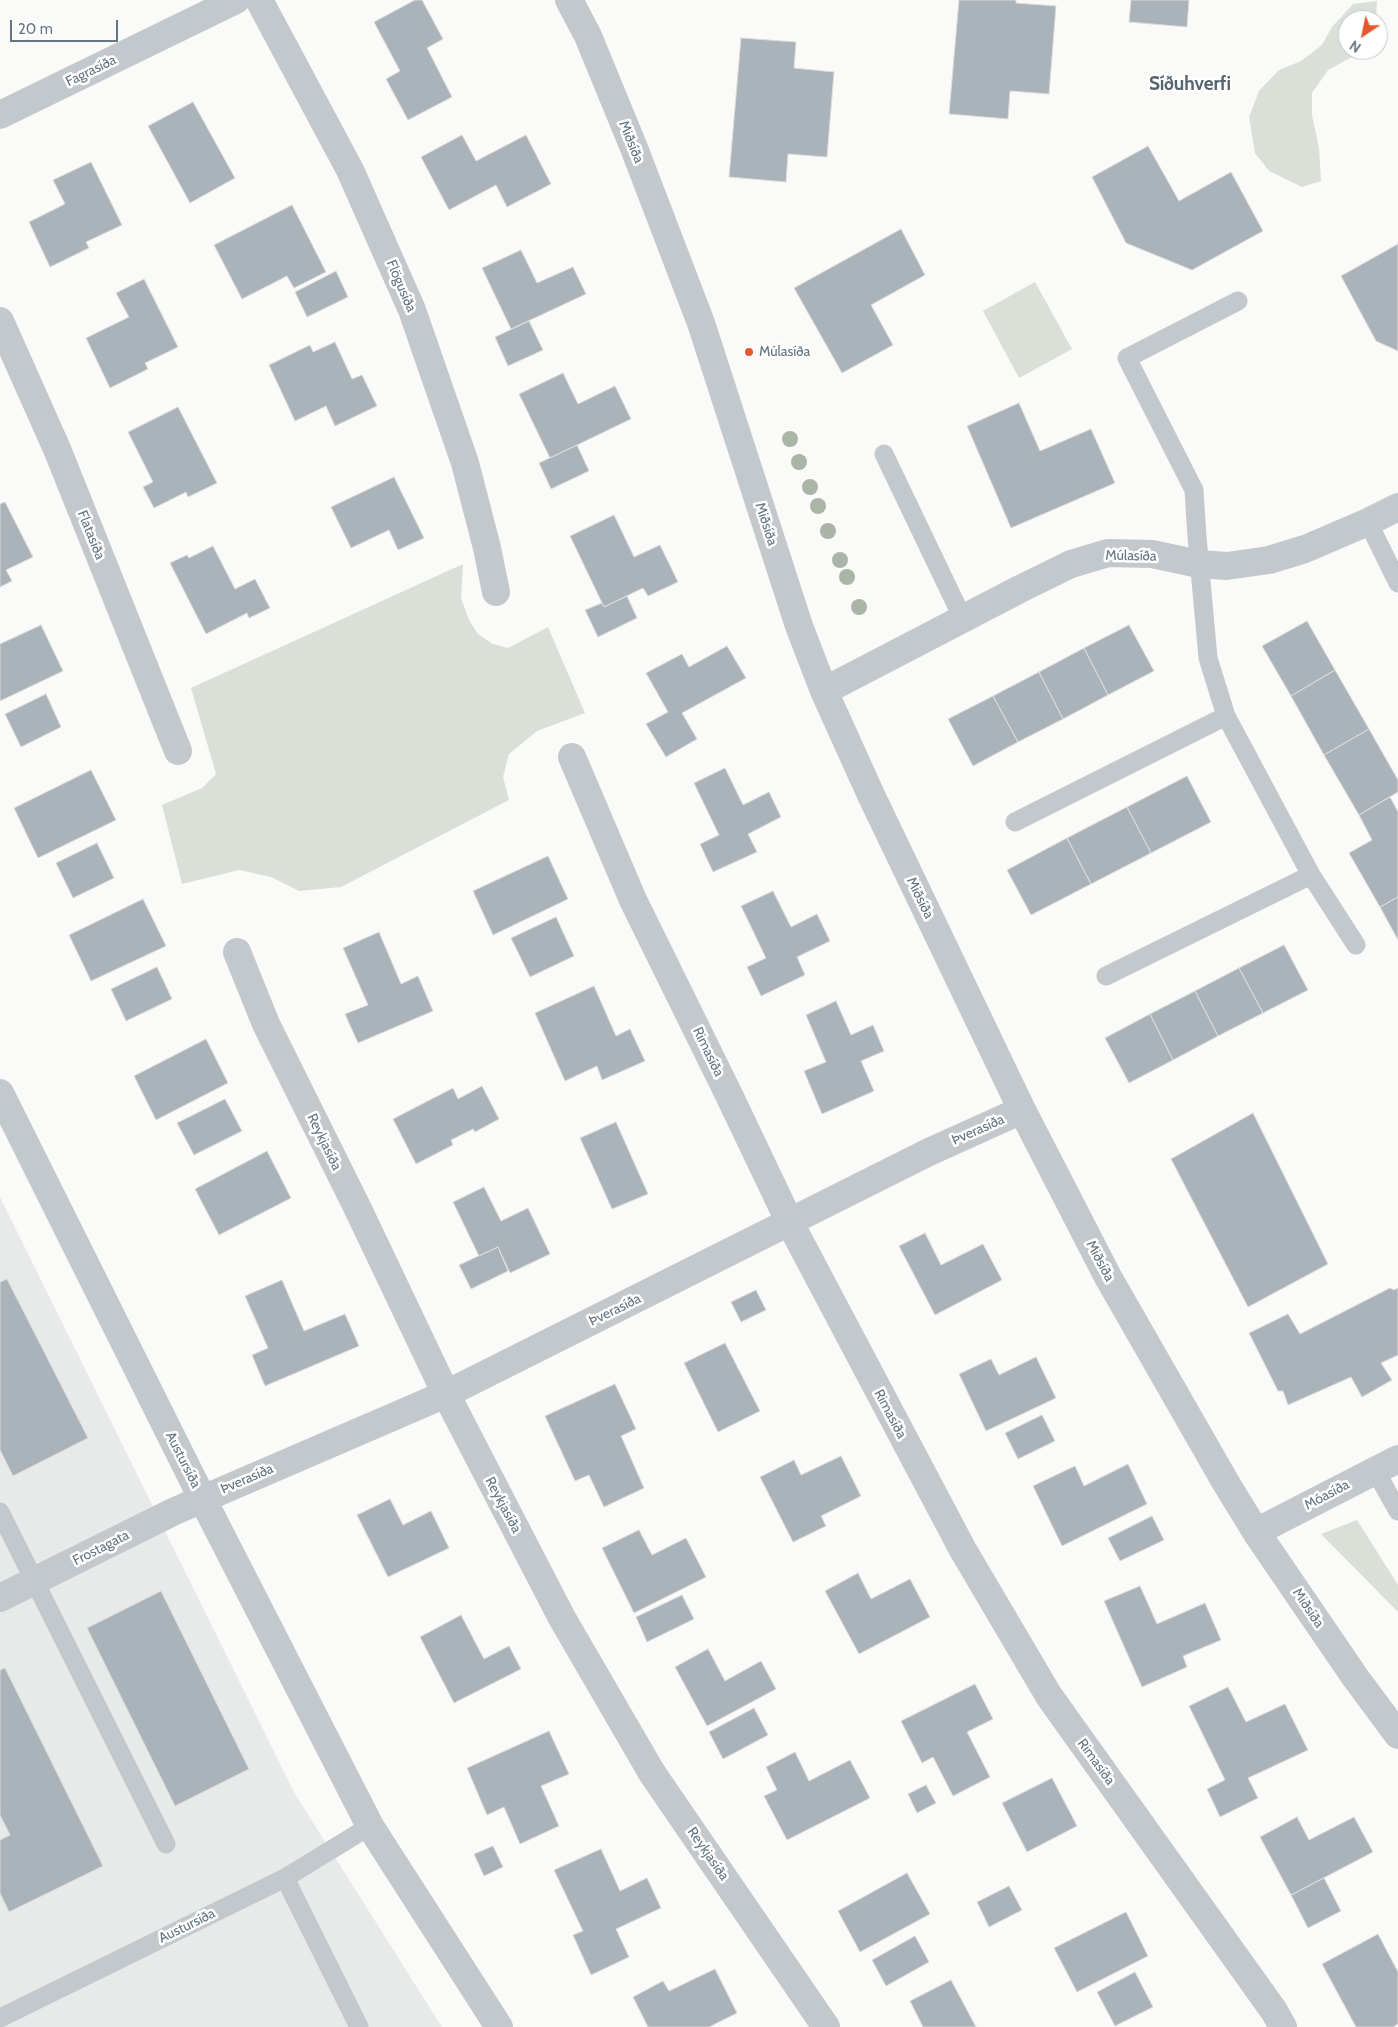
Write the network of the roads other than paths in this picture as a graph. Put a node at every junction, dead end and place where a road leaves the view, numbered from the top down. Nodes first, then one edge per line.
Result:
1 (236, 0) edge
2 (259, 0) edge
3 (569, 0) edge
4 (0, 115) edge
5 (1238, 301) dead end
6 (0, 321) edge
7 (884, 454) dead end
8 (1398, 507) edge
9 (1368, 522) junction
10 (1200, 564) junction
11 (1398, 583) edge
12 (496, 592) dead end
13 (963, 619) junction
14 (824, 691) junction
15 (1226, 716) junction
16 (178, 752) dead end
17 (572, 757) dead end
18 (1015, 822) dead end
19 (1311, 875) junction
20 (1356, 946) dead end
21 (236, 952) dead end
22 (1106, 976) dead end
23 (0, 1093) edge
24 (1022, 1110) junction
25 (790, 1224) junction
26 (446, 1394) junction
27 (1387, 1464) edge
28 (202, 1498) junction
29 (0, 1512) edge
30 (1398, 1512) edge
31 (1256, 1532) junction
32 (34, 1581) junction
33 (0, 1598) edge
34 (1398, 1735) edge
35 (370, 1826) junction
36 (166, 1844) dead end
37 (285, 1878) junction
38 (0, 2018) edge
39 (358, 2027) edge
40 (499, 2027) edge
41 (826, 2027) edge
42 (1283, 2027) edge

1 - 4 street, Fagrasíða
2 - 12 street, Flögusíða
3 - 14 street, Miðsíða
5 - 10 lane
6 - 16 street, Flatasíða
7 - 13 lane
8 - 9 street, Múlasíða
9 - 10 street, Múlasíða
9 - 11 lane
10 - 13 street, Múlasíða
10 - 15 lane
13 - 14 street, Múlasíða
14 - 24 street, Miðsíða
15 - 18 lane
15 - 19 lane
17 - 25 street, Rimasíða
19 - 20 lane
19 - 22 lane
21 - 26 street, Reykjasíða
23 - 28 street, Austursíða
24 - 25 street, Þverasíða
24 - 31 street, Miðsíða
25 - 26 street, Þverasíða
25 - 42 street, Rimasíða
26 - 28 street, Þverasíða
26 - 41 street, Reykjasíða
27 - 30 lane
27 - 31 street, Móasíða
28 - 32 street, Frostagata
28 - 35 street, Austursíða
29 - 32 lane
31 - 34 street, Miðsíða
32 - 33 street, Frostagata
32 - 36 lane
35 - 37 lane, Austursíða
35 - 40 street, Austursíða
37 - 38 lane, Austursíða
37 - 39 lane

